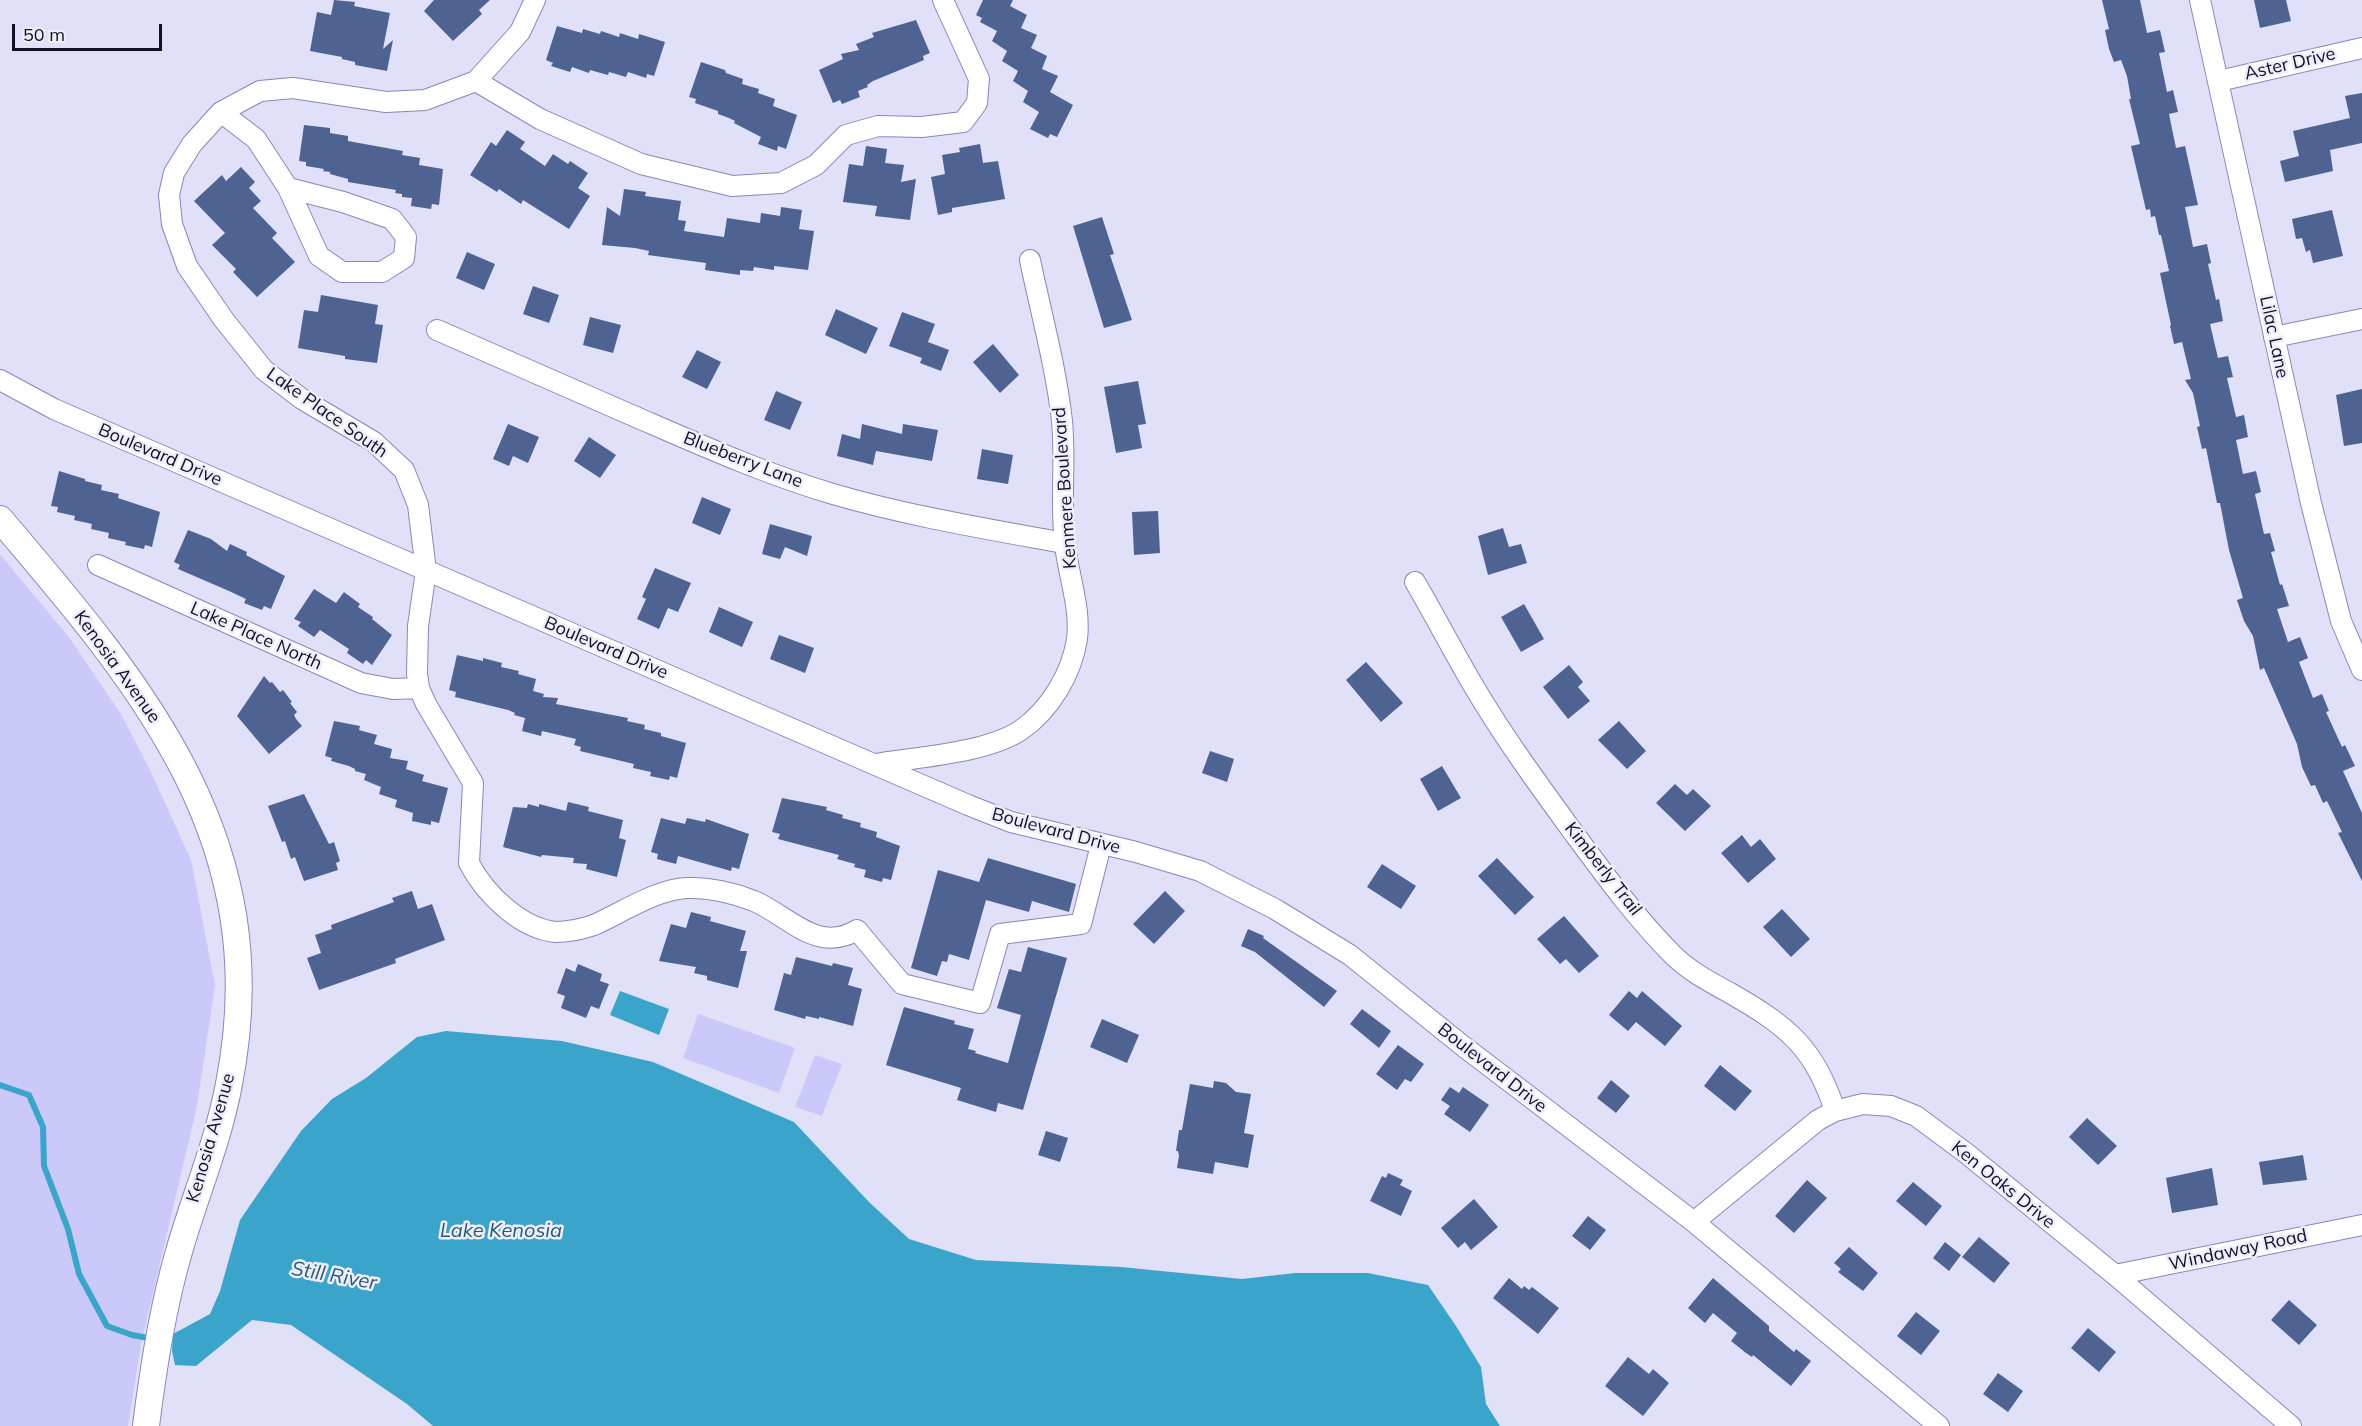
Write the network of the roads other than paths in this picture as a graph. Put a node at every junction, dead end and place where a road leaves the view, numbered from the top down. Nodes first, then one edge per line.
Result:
1 (535, 0) edge
2 (943, 0) edge
3 (2200, 0) edge
4 (2362, 48) edge
5 (476, 81) junction
6 (2219, 81) junction
7 (221, 112) junction
8 (288, 188) junction
9 (1030, 260) dead end
10 (2362, 319) edge
11 (437, 330) dead end
12 (2274, 337) junction
13 (0, 380) edge
14 (0, 519) edge
15 (1064, 543) junction
16 (98, 565) dead end
17 (426, 571) junction
18 (1415, 582) dead end
19 (2362, 670) edge
20 (419, 688) junction
21 (876, 764) junction
22 (1101, 845) junction
23 (1835, 1111) junction
24 (1694, 1222) junction
25 (2362, 1225) edge
26 (2115, 1275) junction
27 (146, 1426) edge
28 (1939, 1426) edge
29 (2291, 1426) edge

1 - 5 street, Lake Place South
2 - 5 street
3 - 6 street, Lilac Lane
4 - 6 street, Aster Drive
5 - 7 street, Lake Place South
6 - 12 street, Lilac Lane
7 - 8 street
7 - 17 street, Lake Place South
8 - 8 street
9 - 15 street, Kenmere Boulevard
10 - 12 street
11 - 15 street, Blueberry Lane
12 - 19 street, Lilac Lane
13 - 17 street, Boulevard Drive
14 - 27 street, Kenosia Avenue
15 - 21 street, Kenmere Boulevard
16 - 20 street, Lake Place North
17 - 20 street
17 - 21 street, Boulevard Drive
18 - 23 street, Kimberly Trail
20 - 22 street
21 - 22 street, Boulevard Drive
22 - 24 street, Boulevard Drive
23 - 24 street, Ken Oaks Drive
23 - 26 street, Ken Oaks Drive
24 - 28 street, Boulevard Drive
25 - 26 street, Windaway Road
26 - 29 street, Ken Oaks Drive

